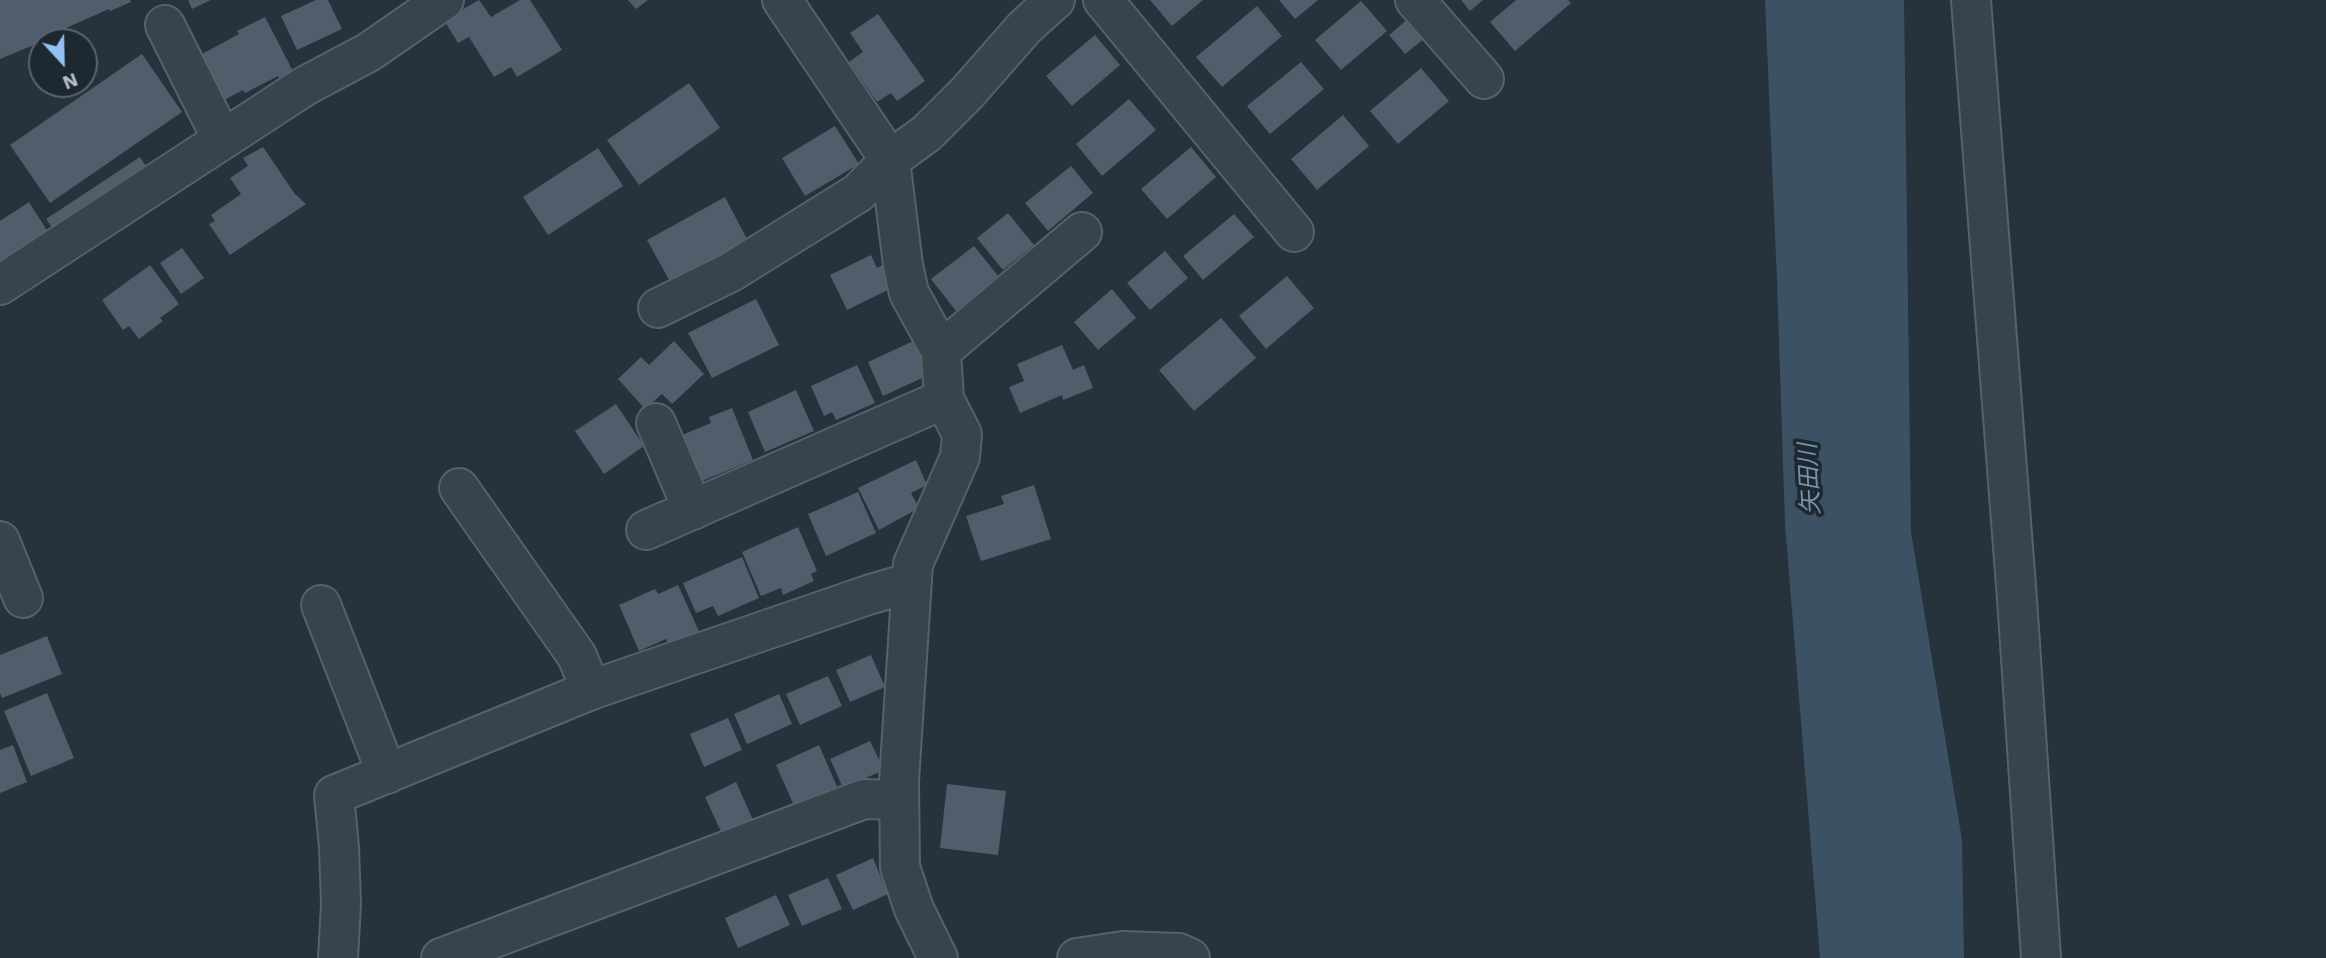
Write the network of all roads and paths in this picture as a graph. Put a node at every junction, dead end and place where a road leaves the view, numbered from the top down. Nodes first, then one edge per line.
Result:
1 (443, 0) edge
2 (782, 0) edge
3 (1055, 0) edge
4 (1103, 0) edge
5 (1415, 0) edge
6 (1971, 0) edge
7 (165, 25) dead end
8 (1484, 79) dead end
9 (222, 139) junction
10 (890, 160) junction
11 (1082, 232) dead end
12 (1294, 232) dead end
13 (0, 285) edge
14 (658, 308) dead end
15 (941, 351) junction
16 (944, 399) junction
17 (656, 424) dead end
18 (459, 488) dead end
19 (693, 510) junction
20 (646, 530) dead end
21 (0, 541) edge
22 (912, 582) junction
23 (23, 598) dead end
24 (321, 605) dead end
25 (591, 690) junction
26 (387, 774) junction
27 (899, 800) junction
28 (338, 958) edge
29 (441, 958) edge
30 (938, 958) edge
31 (1077, 958) edge
32 (1190, 958) edge
33 (2041, 958) edge

1 - 9 street
2 - 10 street
3 - 10 street
4 - 12 street
5 - 8 street
6 - 33 street
7 - 9 street
9 - 13 street
10 - 14 street
10 - 15 street
11 - 15 street
15 - 16 street
16 - 19 street
16 - 22 street
17 - 19 street
18 - 25 street
19 - 20 street
21 - 23 street
22 - 25 street
22 - 27 street
24 - 26 street
25 - 26 street
26 - 28 street
27 - 29 street
27 - 30 street
31 - 32 street

